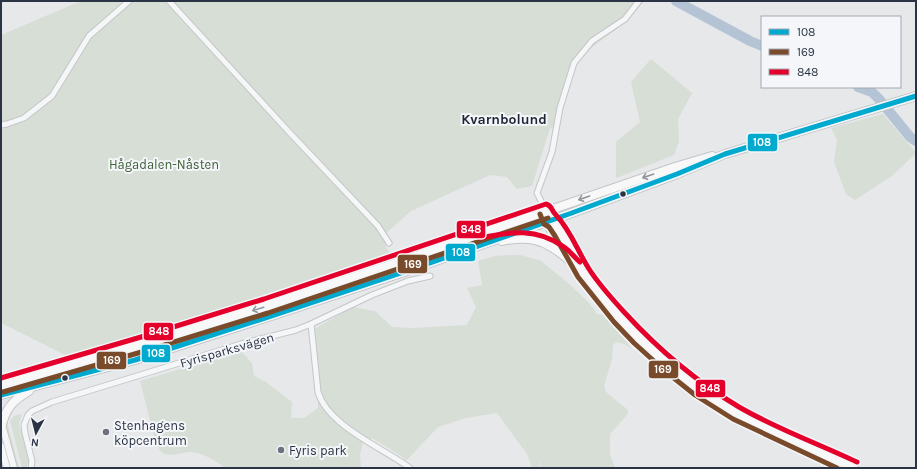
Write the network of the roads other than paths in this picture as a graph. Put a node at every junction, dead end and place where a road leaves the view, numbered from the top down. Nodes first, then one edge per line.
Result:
1 (129, 1) edge
2 (169, 1) edge
3 (639, 1) edge
4 (916, 96) edge
5 (1, 125) edge
6 (725, 154) junction
7 (546, 211) junction
8 (569, 214) junction
9 (550, 220) junction
10 (561, 232) junction
11 (389, 243) dead end
12 (478, 245) junction
13 (565, 258) junction
14 (582, 273) junction
15 (430, 276) dead end
16 (311, 324) junction
17 (1, 385) edge
18 (37, 386) junction
19 (1, 395) edge
20 (1, 422) edge
21 (1, 446) edge
22 (2, 459) edge
23 (7, 468) edge
24 (14, 468) edge
25 (32, 468) edge
26 (410, 468) edge
27 (854, 468) edge

1 - 5 street
2 - 11 street
3 - 7 street
4 - 6 main road
6 -> 7 main road
6 - 8 main road
7 - 9 main road
7 -> 17 main road
8 - 9 main road
8 - 10 main road
9 - 10 main road
9 - 12 main road
9 - 13 main road
10 - 14 main road
12 - 13 main road
12 - 18 main road
13 - 14 main road
14 - 27 main road
15 - 16 street, Fyrisparksvägen
16 - 25 street, Fyrisparksvägen
16 - 26 street
18 - 19 main road
18 - 20 main road
20 - 24 street
21 - 22 street
22 - 23 street

